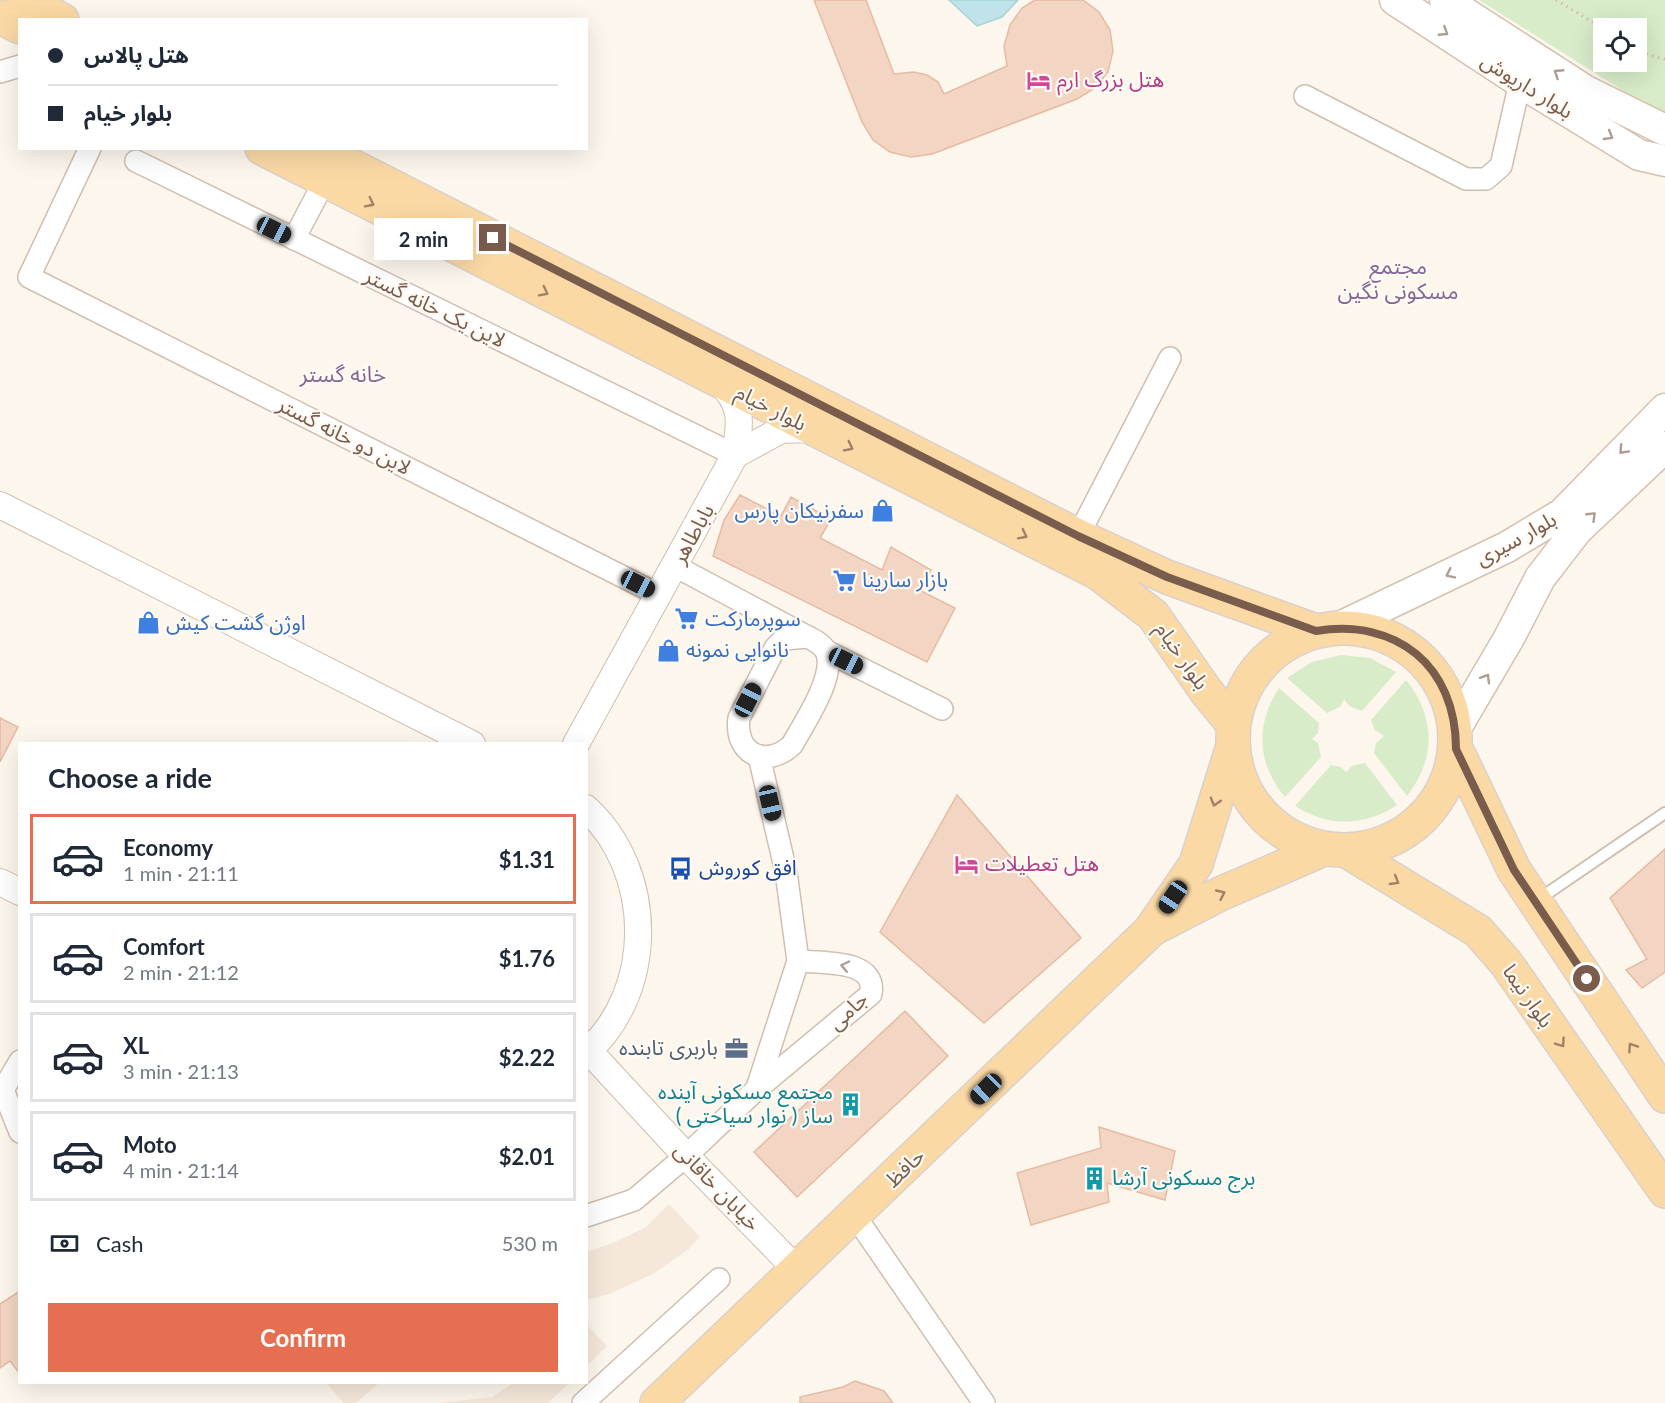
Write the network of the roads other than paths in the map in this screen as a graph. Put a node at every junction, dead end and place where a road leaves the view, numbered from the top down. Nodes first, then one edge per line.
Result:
1 (23, 0) edge
2 (1395, 0) edge
3 (1445, 0) edge
4 (0, 17) edge
5 (58, 18) edge
6 (18, 26) edge
7 (18, 67) edge
8 (0, 72) edge
9 (1520, 82) junction
10 (1305, 96) dead end
11 (1665, 130) edge
12 (89, 150) edge
13 (266, 150) edge
14 (321, 150) edge
15 (1652, 158) edge
16 (136, 161) dead end
17 (1665, 172) edge
18 (325, 180) junction
19 (294, 239) junction
20 (1170, 358) dead end
21 (721, 383) junction
22 (1665, 409) edge
23 (812, 429) junction
24 (1665, 447) edge
25 (735, 455) junction
26 (2, 500) edge
27 (1078, 536) junction
28 (675, 566) junction
29 (659, 595) junction
30 (1327, 630) junction
31 (808, 637) junction
32 (826, 651) junction
33 (942, 709) dead end
34 (1233, 735) junction
35 (1456, 739) junction
36 (468, 742) edge
37 (577, 742) edge
38 (759, 756) junction
39 (588, 810) edge
40 (1665, 813) edge
41 (1335, 849) junction
42 (0, 882) edge
43 (18, 891) edge
44 (1535, 901) junction
45 (1150, 931) junction
46 (798, 961) junction
47 (588, 1052) edge
48 (18, 1064) edge
49 (757, 1089) junction
50 (1665, 1096) edge
51 (18, 1127) edge
52 (686, 1156) junction
53 (1665, 1191) edge
54 (588, 1215) edge
55 (855, 1216) junction
56 (797, 1270) junction
57 (719, 1279) dead end
58 (583, 1403) edge
59 (657, 1403) edge
60 (984, 1403) edge

1 - 5 main road
2 -> 9 main road, بلوار داریوش
11 -> 3 main road, بلوار داریوش
4 - 6 main road
7 - 8 street
9 - 10 street
9 -> 15 main road, بلوار داریوش
12 - 29 street, لاین دو خانه گستر
13 - 18 main road, بلوار خیام
14 - 27 main road, بلوار خیام
15 - 17 main road, بلوار داریوش
16 - 19 street, لاین یک خانه گستر
18 - 19 street
18 -> 21 main road, بلوار خیام
19 - 25 street, لاین یک خانه گستر
20 - 27 street
21 - 23 main road, بلوار خیام
21 - 25 street, باباطاهر
22 -> 30 main road, بلوار سیری
23 - 25 street
23 -> 34 main road, بلوار خیام
35 -> 24 main road, بلوار سیری
25 - 28 street, باباطاهر
26 - 36 street
27 - 30 main road, بلوار خیام
28 - 29 street, باباطاهر
28 - 31 street
29 - 37 street, باباطاهر
30 - 34 main road
30 - 35 main road, بلوار خیام
31 - 32 street
31 - 38 street
32 - 33 street
32 - 38 street
34 - 41 main road, بلوار نیما
34 -> 45 main road
35 - 41 main road
35 - 44 main road
38 - 46 street, جامی
39 - 47 street
40 - 44 lane
45 -> 41 main road
41 -> 53 main road, بلوار نیما
42 - 43 street
50 -> 44 main road
45 - 55 main road, حافظ
46 - 49 street, جامی
49 -> 46 street, جامی
47 - 52 street, خیابان خاقانی
48 - 51 street
49 - 52 street, جامی
52 - 54 street, جامی
52 - 56 street, خیابان خاقانی
55 - 56 main road, حافظ
55 - 60 street
56 - 59 main road, حافظ
57 - 58 street

